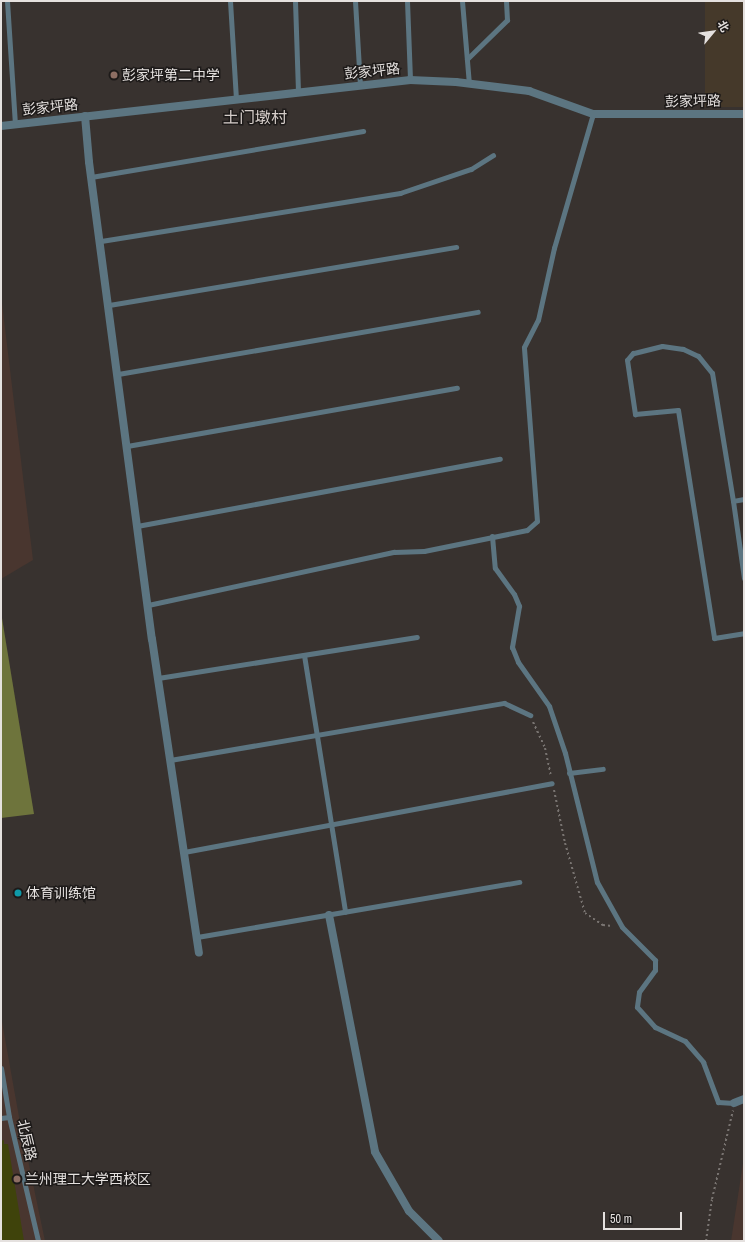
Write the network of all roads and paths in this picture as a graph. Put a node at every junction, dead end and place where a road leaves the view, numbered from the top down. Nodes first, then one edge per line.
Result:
1 (7, 1) edge
2 (230, 1) edge
3 (294, 1) edge
4 (355, 1) edge
5 (407, 1) edge
6 (462, 1) edge
7 (506, 1) edge
8 (467, 59) junction
9 (410, 80) junction
10 (469, 84) junction
11 (360, 86) junction
12 (298, 92) junction
13 (236, 99) junction
14 (593, 114) junction
15 (744, 114) edge
16 (85, 116) junction
17 (15, 124) junction
18 (1, 126) edge
19 (363, 131) dead end
20 (493, 155) dead end
21 (91, 177) junction
22 (101, 241) junction
23 (456, 247) dead end
24 (109, 305) junction
25 (478, 312) dead end
26 (118, 374) junction
27 (457, 388) dead end
28 (127, 446) junction
29 (500, 459) dead end
30 (744, 499) edge
31 (734, 501) junction
32 (137, 526) junction
33 (492, 536) junction
34 (744, 578) edge
35 (148, 605) junction
36 (744, 633) edge
37 (417, 638) dead end
38 (304, 655) junction
39 (158, 678) junction
40 (530, 715) joint
41 (317, 735) junction
42 (170, 760) junction
43 (603, 768) dead end
44 (570, 773) junction
45 (552, 783) junction
46 (331, 825) junction
47 (184, 852) junction
48 (519, 882) dead end
49 (345, 912) junction
50 (329, 915) junction
51 (622, 927) junction
52 (197, 938) junction
53 (199, 952) dead end
54 (1, 1068) edge
55 (744, 1099) edge
56 (734, 1104) junction
57 (9, 1117) junction
58 (1, 1118) edge
59 (38, 1241) edge
60 (439, 1241) edge
61 (706, 1241) edge

1 - 17 lane
2 - 13 lane
3 - 12 lane
4 - 11 lane
5 - 9 lane
6 - 8 lane
7 - 8 lane
8 - 10 lane
9 - 10 street, 彭家坪路
9 - 11 street, 彭家坪路
10 - 14 street, 彭家坪路
11 - 12 street, 彭家坪路
12 - 13 street, 彭家坪路
13 - 16 street, 彭家坪路
14 - 15 street, 彭家坪路
14 - 33 lane
16 - 17 street, 彭家坪路
16 - 21 street
17 - 18 street, 彭家坪路
19 - 21 lane
20 - 22 lane
21 - 22 street
22 - 24 street
23 - 24 lane
24 - 26 street
25 - 26 lane
26 - 28 street
27 - 28 lane
28 - 32 street
29 - 32 lane
30 - 31 lane
31 - 34 lane
31 - 36 lane
32 - 35 street
33 - 35 lane
33 - 44 lane
35 - 39 street
37 - 38 lane
38 - 39 lane
38 - 41 lane
39 - 42 street
40 - 41 lane
40 - 45 path
41 - 42 lane
41 - 46 lane
42 - 47 street
43 - 44 lane
44 - 51 lane
45 - 46 lane
45 - 51 path
46 - 47 lane
46 - 49 lane
47 - 52 street
48 - 49 lane
49 - 50 lane
50 - 52 lane
50 - 60 street
51 - 56 lane
52 - 53 street
54 - 57 lane, 北辰路
55 - 56 street
56 - 61 path
57 - 58 lane
57 - 59 lane, 北辰路

